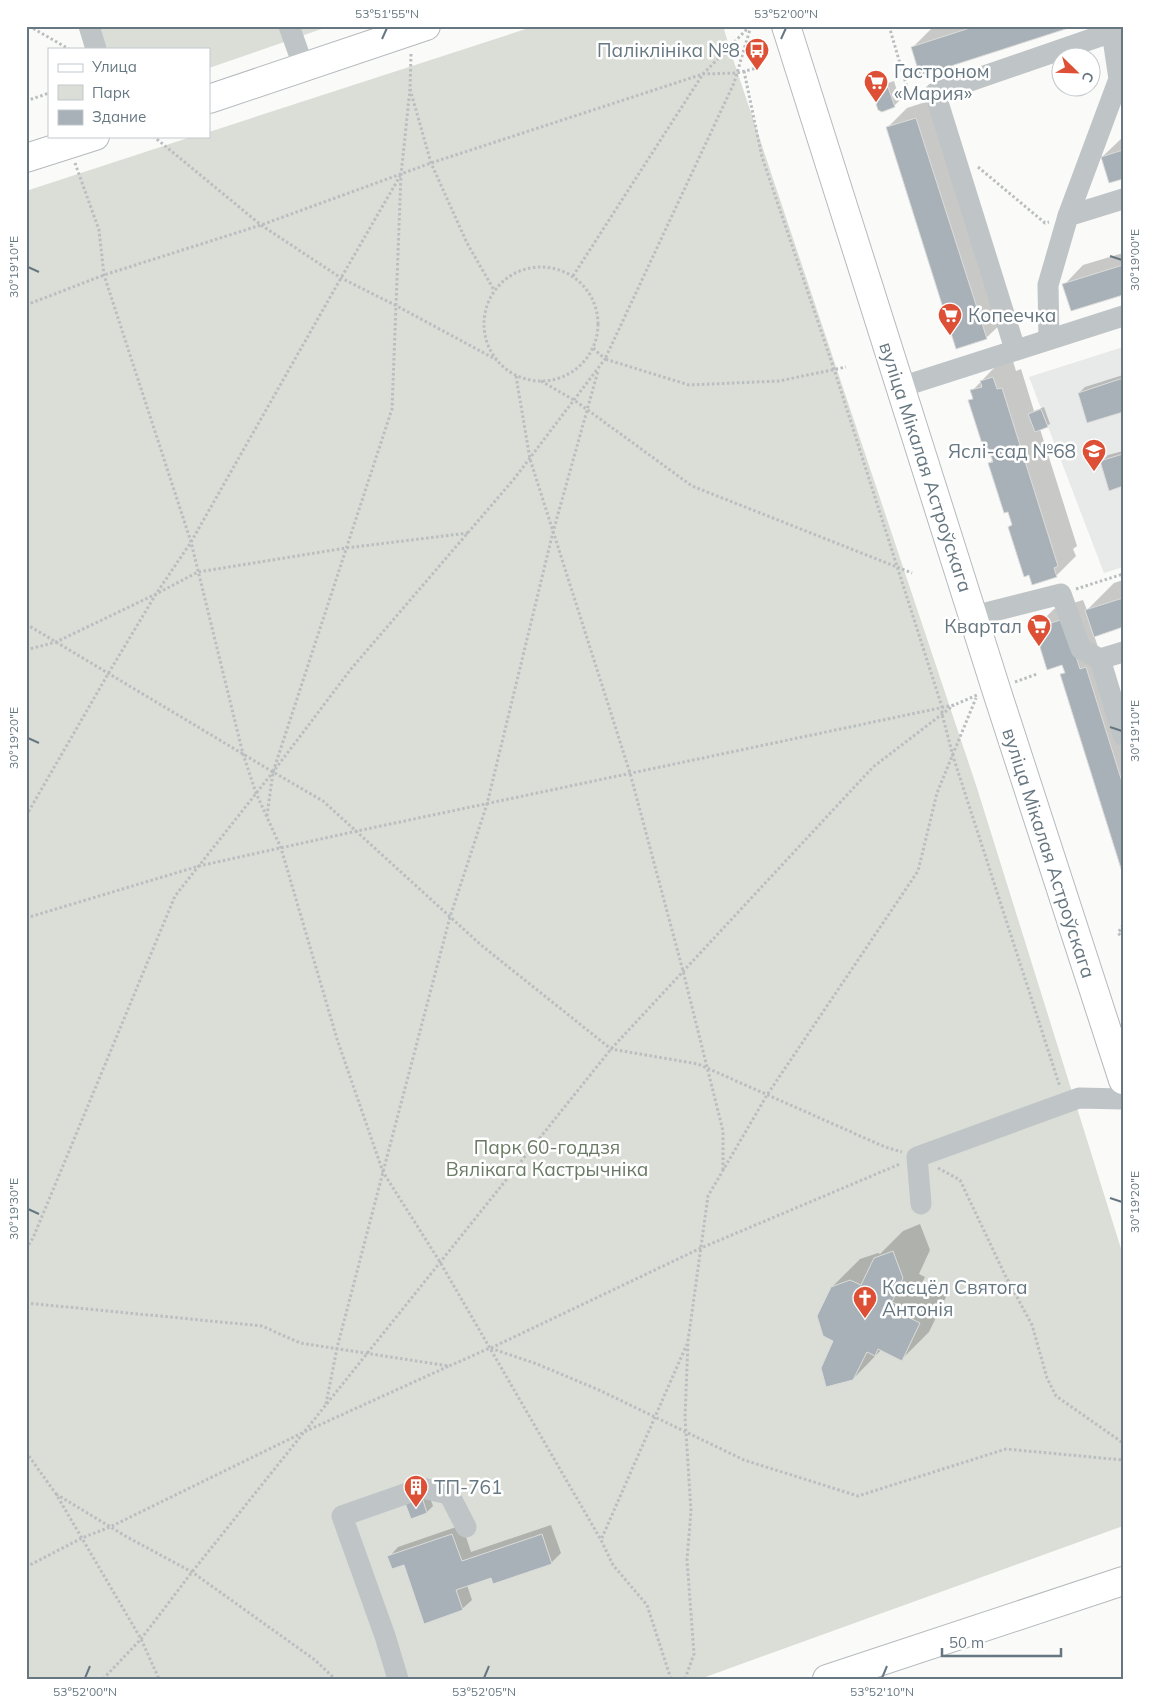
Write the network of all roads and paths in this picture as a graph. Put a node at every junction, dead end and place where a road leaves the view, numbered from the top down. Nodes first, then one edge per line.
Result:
1 (29, 26) edge
2 (89, 26) edge
3 (289, 26) edge
4 (751, 26) edge
5 (786, 26) edge
6 (889, 26) edge
7 (419, 29) edge
8 (67, 48) edge
9 (96, 48) edge
10 (761, 67) dead end
11 (304, 68) junction
12 (744, 71) junction
13 (737, 73) junction
14 (703, 74) junction
15 (1121, 79) edge
16 (410, 89) junction
17 (48, 93) edge
18 (935, 94) junction
19 (210, 99) edge
20 (26, 101) edge
21 (88, 138) edge
22 (154, 138) edge
23 (69, 144) junction
24 (951, 145) junction
25 (26, 158) edge
26 (431, 163) junction
27 (401, 175) junction
28 (1123, 199) edge
29 (1068, 216) junction
30 (261, 225) junction
31 (104, 276) junction
32 (573, 276) junction
33 (340, 278) junction
34 (494, 290) junction
35 (26, 305) edge
36 (395, 305) junction
37 (1123, 316) edge
38 (1049, 339) junction
39 (593, 348) junction
40 (1015, 349) junction
41 (497, 360) junction
42 (605, 360) junction
43 (846, 367) dead end
44 (599, 368) junction
45 (834, 369) junction
46 (516, 376) junction
47 (541, 381) junction
48 (901, 387) junction
49 (574, 400) junction
50 (587, 410) junction
51 (530, 459) junction
52 (553, 532) junction
53 (468, 533) junction
54 (191, 542) junction
55 (346, 548) junction
56 (897, 566) junction
57 (198, 572) junction
58 (912, 572) dead end
59 (1123, 574) edge
60 (156, 594) junction
61 (1062, 594) junction
62 (974, 616) junction
63 (26, 624) edge
64 (56, 642) junction
65 (26, 650) edge
66 (1123, 652) edge
67 (1100, 659) junction
68 (108, 674) junction
69 (1037, 674) dead end
70 (1007, 685) dead end
71 (954, 704) junction
72 (942, 707) junction
73 (942, 714) junction
74 (1123, 735) edge
75 (243, 754) junction
76 (953, 756) junction
77 (272, 772) junction
78 (630, 773) junction
79 (256, 793) junction
80 (486, 804) junction
81 (26, 816) edge
82 (267, 817) junction
83 (357, 831) junction
84 (281, 848) junction
85 (199, 866) junction
86 (450, 917) junction
87 (26, 918) edge
88 (1123, 925) edge
89 (1123, 938) edge
90 (683, 971) junction
91 (611, 1049) junction
92 (706, 1068) junction
93 (1123, 1080) edge
94 (767, 1095) junction
95 (1123, 1099) edge
96 (1065, 1102) junction
97 (917, 1157) junction
98 (723, 1171) junction
99 (383, 1172) junction
100 (921, 1204) dead end
101 (701, 1248) junction
102 (26, 1249) edge
103 (440, 1262) junction
104 (26, 1303) edge
105 (688, 1341) junction
106 (337, 1348) junction
107 (490, 1348) junction
108 (368, 1352) junction
109 (449, 1366) junction
110 (326, 1405) junction
111 (655, 1417) junction
112 (304, 1432) junction
113 (686, 1432) junction
114 (1123, 1443) edge
115 (26, 1452) edge
116 (1123, 1460) edge
117 (56, 1494) junction
118 (110, 1527) junction
119 (466, 1527) dead end
120 (82, 1538) junction
121 (601, 1540) junction
122 (26, 1567) edge
123 (192, 1572) junction
124 (1123, 1581) edge
125 (141, 1639) junction
126 (103, 1679) edge
127 (159, 1679) edge
128 (335, 1679) edge
129 (398, 1679) edge
130 (671, 1679) edge
131 (685, 1679) edge
132 (827, 1679) edge

1 - 8 path
2 - 9 lane
3 - 11 lane
4 - 13 path
4 - 14 path
5 - 48 main road, вуліца Мікалая Астроўскага
6 - 18 path
7 - 11 main road
7 - 16 path
10 - 12 path
11 - 19 main road
12 - 13 path
12 - 45 path
13 - 14 path
13 - 42 path
14 - 26 path
14 - 32 path
15 - 18 lane
15 - 29 lane
16 - 26 path
16 - 27 path
17 - 20 path
18 - 24 lane
21 - 23 main road
22 - 30 path
23 - 25 main road
23 - 31 path
24 - 29 path
24 - 40 lane
26 - 27 path
26 - 34 path
27 - 30 path
27 - 33 path
27 - 36 path
28 - 29 lane
29 - 38 lane
30 - 31 path
30 - 33 path
31 - 35 path
31 - 54 path
32 - 34 path
32 - 39 path
33 - 36 path
33 - 54 path
34 - 41 path
36 - 41 path
36 - 55 path
37 - 38 lane
38 - 40 lane
39 - 42 path
39 - 47 path
40 - 48 lane
41 - 46 path
42 - 44 path
42 - 45 path
43 - 45 path
44 - 49 path
44 - 50 path
45 - 56 path
46 - 47 path
46 - 51 path
47 - 49 path
48 - 62 main road, вуліца Мікалая Астроўскага
49 - 50 path
49 - 51 path
50 - 52 path
50 - 56 path
51 - 52 path
51 - 53 path
52 - 78 path
52 - 80 path
53 - 55 path
53 - 77 path
54 - 57 path
54 - 60 path
55 - 57 path
55 - 77 path
56 - 58 path
56 - 72 path
57 - 60 path
57 - 75 path
59 - 61 path
60 - 64 path
60 - 68 path
61 - 62 lane
61 - 67 lane
62 - 93 main road, вуліца Мікалая Астроўскага
63 - 64 path
64 - 65 path
64 - 68 path
66 - 67 lane
67 - 74 lane
68 - 75 path
68 - 81 path
69 - 70 path
71 - 72 path
71 - 73 path
71 - 76 path
72 - 73 path
72 - 78 path
73 - 76 path
73 - 90 path
75 - 77 path
75 - 79 path
76 - 94 path
76 - 96 path
77 - 79 path
77 - 82 path
77 - 83 path
78 - 80 path
78 - 90 path
79 - 82 path
79 - 85 path
80 - 83 path
80 - 86 path
82 - 84 path
83 - 84 path
83 - 86 path
84 - 85 path
84 - 99 path
85 - 87 path
85 - 102 path
86 - 91 path
86 - 99 path
88 - 89 path
90 - 91 path
90 - 92 path
91 - 92 path
91 - 103 path
92 - 94 path
92 - 98 path
94 - 97 path
94 - 98 path
95 - 96 lane
96 - 97 lane
97 - 100 lane
97 - 101 path
97 - 114 path
98 - 101 path
99 - 103 path
99 - 106 path
101 - 105 path
101 - 107 path
103 - 107 path
103 - 108 path
104 - 106 path
105 - 111 path
105 - 113 path
106 - 108 path
106 - 110 path
107 - 109 path
107 - 111 path
107 - 121 path
108 - 109 path
108 - 110 path
109 - 112 path
110 - 112 path
111 - 113 path
111 - 121 path
112 - 118 path
112 - 123 path
113 - 116 path
113 - 131 path
115 - 117 path
117 - 118 path
117 - 120 path
118 - 120 path
118 - 123 path
119 - 129 lane
120 - 122 path
120 - 125 path
121 - 130 path
123 - 125 path
123 - 128 path
124 - 132 main road
125 - 126 path
125 - 127 path

